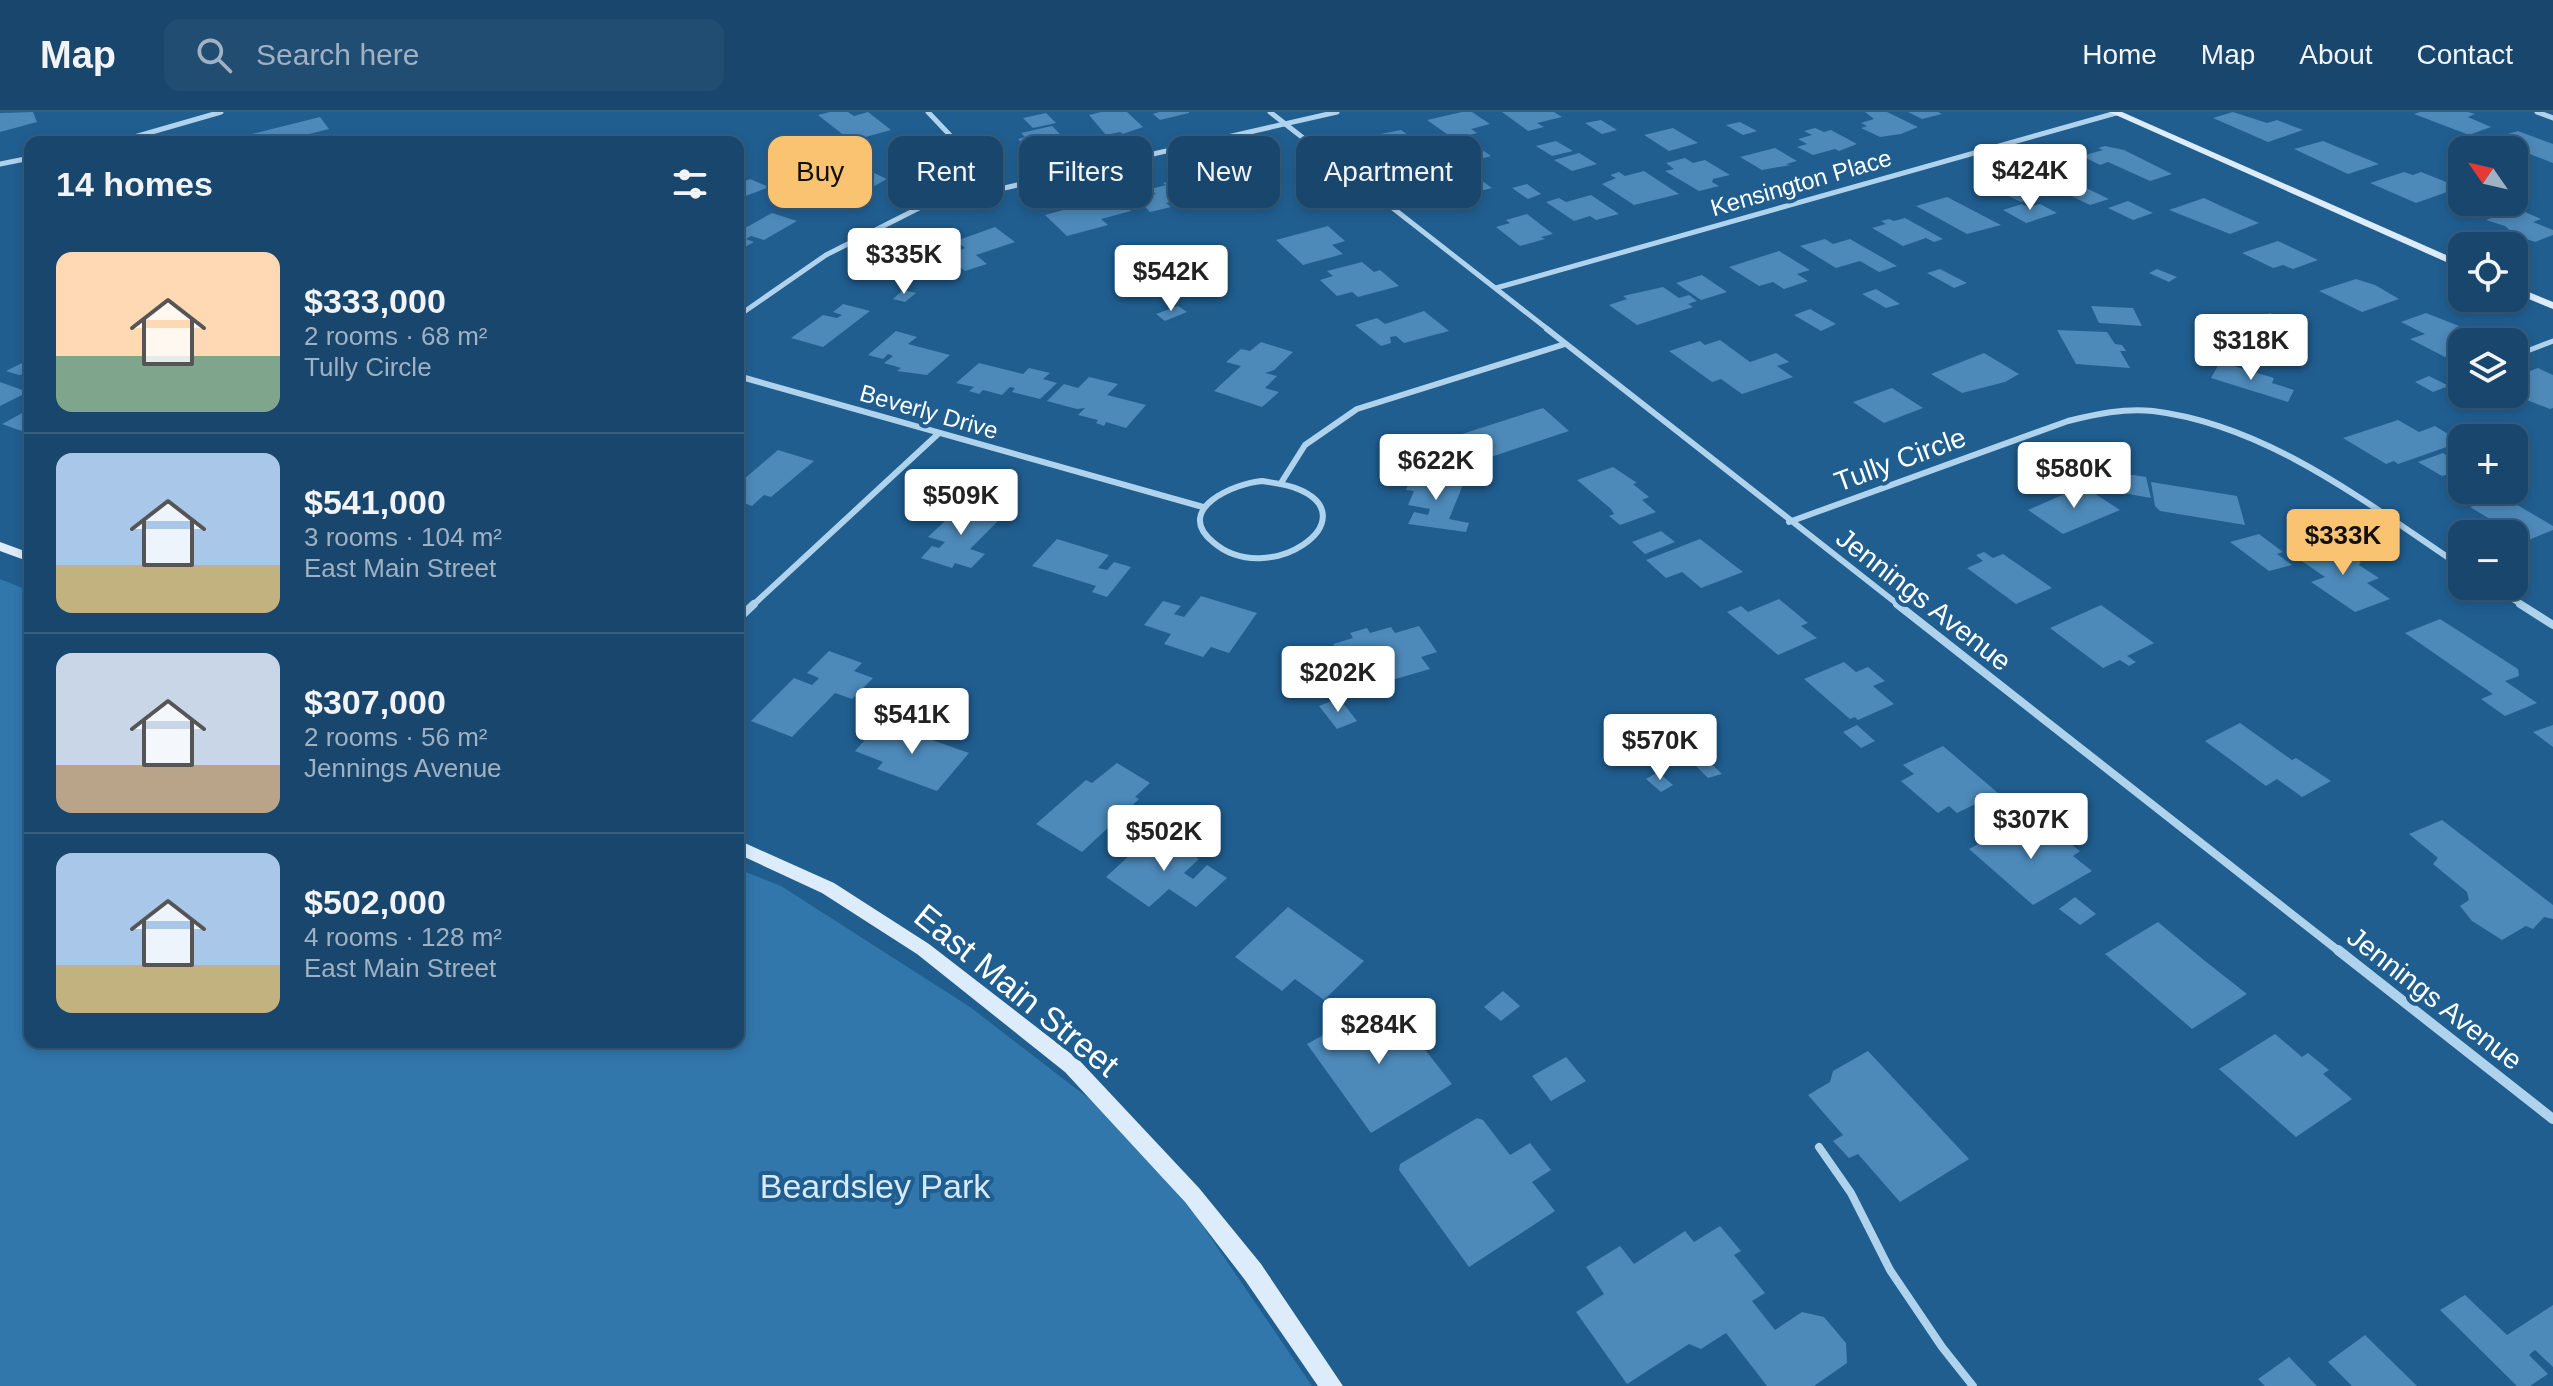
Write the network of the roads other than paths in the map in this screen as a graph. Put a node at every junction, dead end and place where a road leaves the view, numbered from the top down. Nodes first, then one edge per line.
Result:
1 (221, 112) edge
2 (928, 112) edge
3 (1270, 112) edge
4 (1337, 112) edge
5 (2537, 112) edge
6 (2115, 113) edge
7 (2553, 118) edge
8 (1285, 124) junction
9 (142, 136) edge
10 (951, 136) edge
11 (24, 159) edge
12 (0, 164) edge
13 (1003, 187) edge
14 (918, 208) edge
15 (2448, 260) edge
16 (1496, 288) junction
17 (2528, 295) edge
18 (2553, 306) edge
19 (744, 311) edge
20 (2553, 341) edge
21 (1565, 344) junction
22 (2528, 351) edge
23 (744, 378) edge
24 (938, 434) junction
25 (1281, 483) junction
26 (1203, 507) junction
27 (1789, 522) junction
28 (0, 546) edge
29 (24, 556) edge
30 (2448, 558) edge
31 (2514, 600) edge
32 (744, 613) edge
33 (2553, 625) edge
34 (744, 850) edge
35 (2553, 1119) edge
36 (1819, 1147) dead end
37 (1332, 1386) edge
38 (1973, 1386) edge

1 - 9 street
2 - 10 street
3 - 8 street, Jennings Avenue
4 - 8 street
5 - 7 street
6 - 15 main road
6 - 16 street, Kensington Place
8 - 13 street
8 - 16 street, Jennings Avenue
11 - 12 street
14 - 19 street
16 - 21 street, Jennings Avenue
17 - 18 main road
20 - 22 lane
21 - 25 street
21 - 27 street, Jennings Avenue
23 - 24 street, Beverly Drive
24 - 26 street, Beverly Drive
24 - 32 street
25 - 26 street
25 - 26 street
27 - 30 street, Tully Circle
27 - 35 street, Jennings Avenue
28 - 29 main road
31 - 33 street
34 - 37 main road, East Main Street
36 - 38 lane

